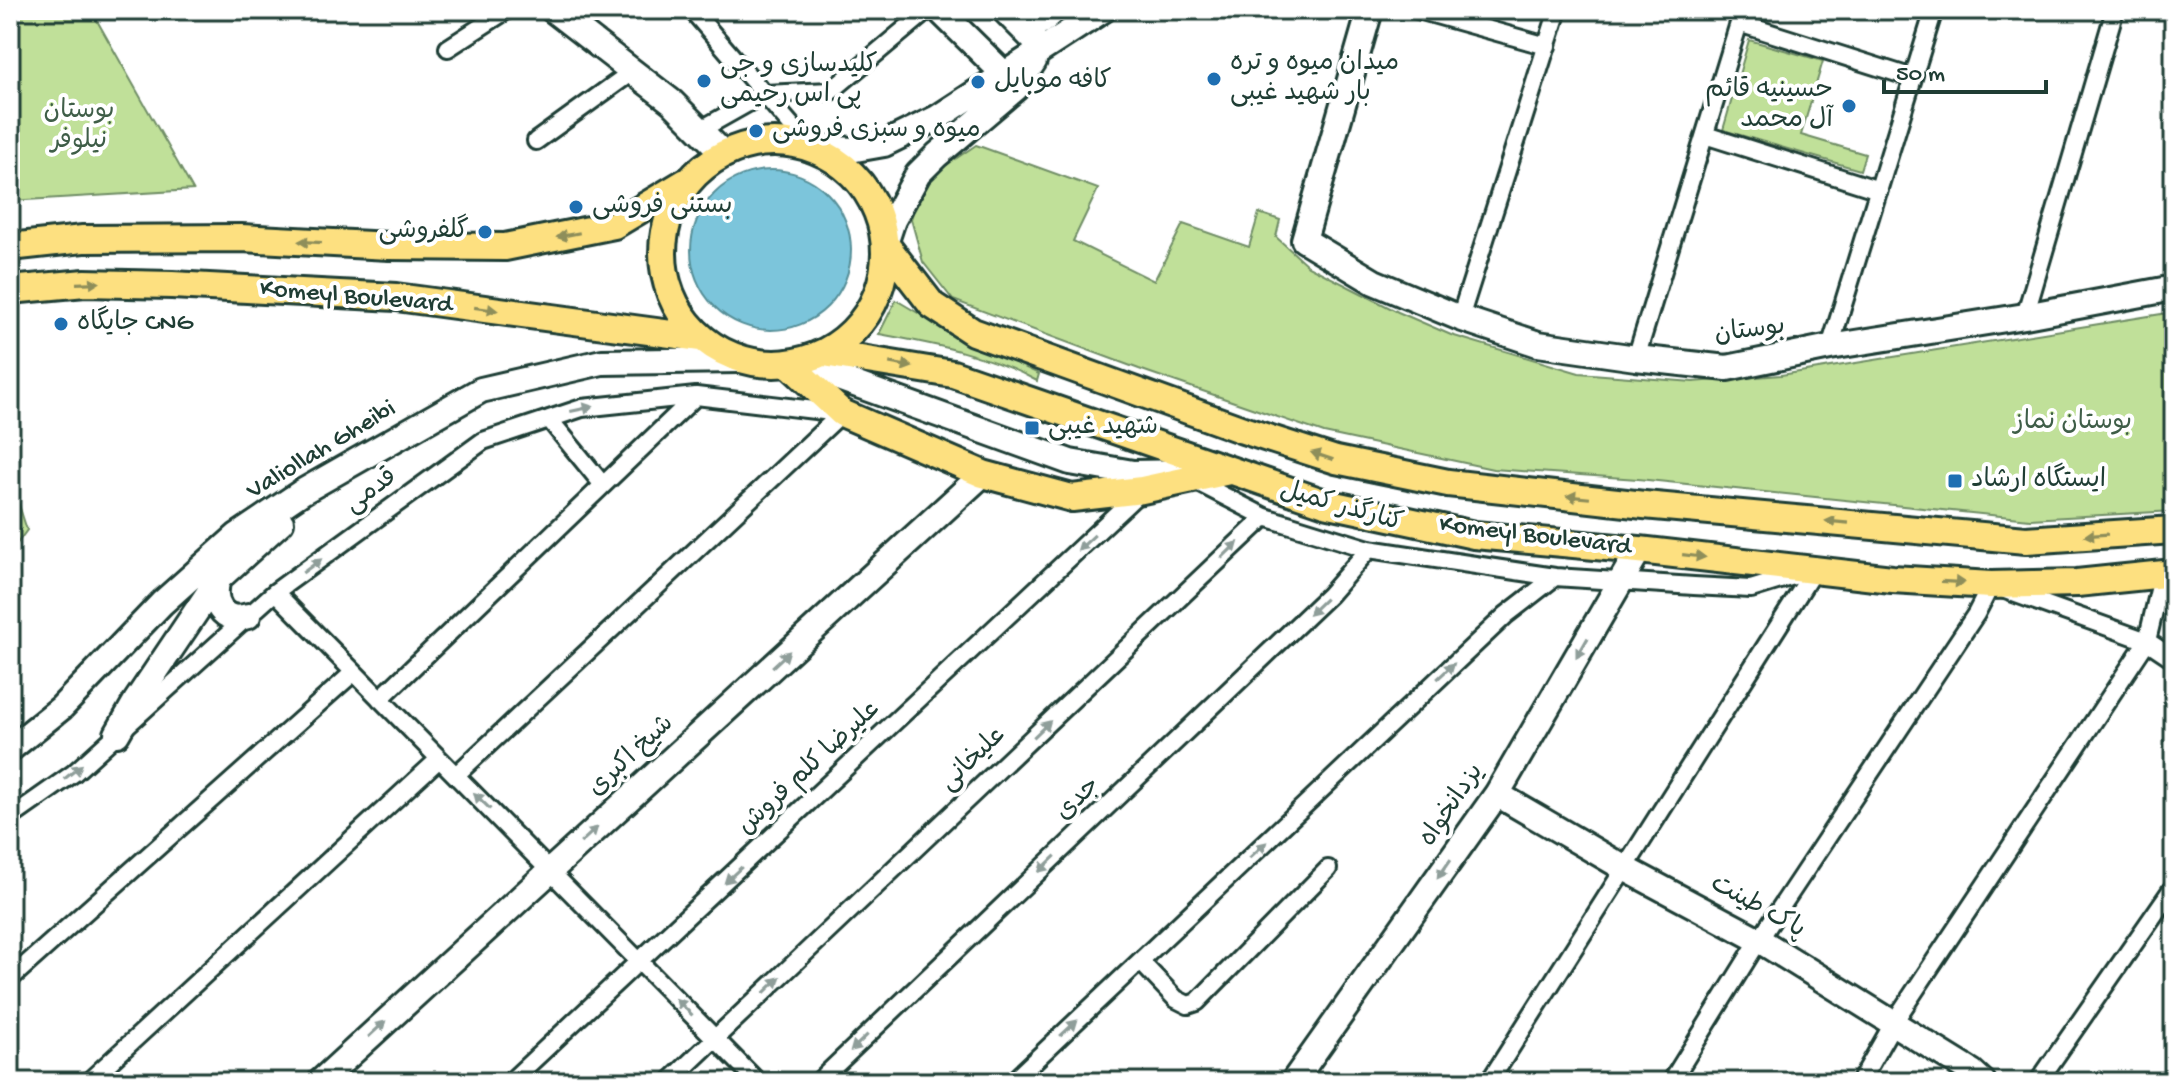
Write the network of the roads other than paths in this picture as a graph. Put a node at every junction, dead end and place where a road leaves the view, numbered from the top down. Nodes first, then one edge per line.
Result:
1 (507, 10) edge
2 (553, 10) edge
3 (692, 10) edge
4 (928, 10) edge
5 (939, 10) edge
6 (1004, 10) edge
7 (1030, 10) edge
8 (1061, 10) edge
9 (1103, 10) edge
10 (1370, 10) edge
11 (1418, 10) edge
12 (1558, 10) edge
13 (1934, 10) edge
14 (2115, 10) edge
15 (1741, 17) edge
16 (1044, 25) junction
17 (1547, 46) junction
18 (448, 48) dead end
19 (1043, 49) junction
20 (633, 71) junction
21 (1004, 74) junction
22 (1913, 78) junction
23 (764, 94) junction
24 (700, 130) junction
25 (1705, 135) junction
26 (536, 141) dead end
27 (809, 146) junction
28 (723, 153) junction
29 (689, 180) junction
30 (1879, 190) junction
31 (885, 244) junction
32 (10, 247) edge
33 (2174, 288) edge
34 (10, 290) edge
35 (2025, 316) junction
36 (1460, 318) junction
37 (701, 338) junction
38 (1830, 347) junction
39 (824, 353) junction
40 (1636, 358) junction
41 (739, 360) junction
42 (792, 363) junction
43 (696, 396) junction
44 (842, 413) junction
45 (549, 419) junction
46 (1229, 471) junction
47 (983, 474) junction
48 (1192, 479) junction
49 (321, 481) junction
50 (603, 485) junction
51 (1142, 490) junction
52 (1265, 517) junction
53 (2174, 530) edge
54 (1369, 549) junction
55 (1639, 550) junction
56 (1814, 570) junction
57 (2169, 573) edge
58 (1555, 577) junction
59 (218, 579) junction
60 (1622, 581) junction
61 (1991, 585) junction
62 (275, 592) junction
63 (248, 616) junction
64 (2147, 641) junction
65 (2174, 659) edge
66 (354, 672) junction
67 (380, 699) junction
68 (117, 734) junction
69 (10, 749) edge
70 (439, 759) junction
71 (456, 775) junction
72 (1497, 794) junction
73 (10, 818) edge
74 (1624, 868) junction
75 (1328, 869) dead end
76 (550, 871) junction
77 (2174, 886) edge
78 (1759, 940) junction
79 (1140, 961) junction
80 (640, 962) junction
81 (10, 979) edge
82 (1894, 1022) junction
83 (716, 1039) junction
84 (1973, 1079) edge
85 (88, 1082) edge
86 (320, 1082) edge
87 (510, 1082) edge
88 (669, 1082) edge
89 (758, 1082) edge
90 (818, 1082) edge
91 (1012, 1082) edge
92 (1293, 1082) edge
93 (1489, 1082) edge
94 (1671, 1082) edge
95 (1860, 1082) edge
96 (2038, 1082) edge

1 - 18 street
2 - 20 street
3 - 23 street
4 - 23 street
5 - 21 street
6 - 19 street
7 - 16 street
8 - 16 street
9 - 19 street
10 - 36 street, بوستان
11 - 17 street
12 - 17 street
13 - 22 street
14 - 35 street
15 - 22 street
15 - 25 street
16 - 19 street
17 - 36 street
19 - 21 street
19 - 31 street
20 - 24 street
20 - 26 street
21 - 27 street
22 - 30 street
23 - 24 street
23 - 27 street
24 - 28 street
25 - 30 street
25 - 40 street
27 - 28 main road
27 - 31 main road
28 - 29 main road
29 -> 32 main road, Komeyl Boulevard
29 - 37 main road
30 - 38 street
31 - 39 main road
53 -> 31 main road, Komeyl Boulevard
33 - 35 street, بوستان
34 -> 37 main road, Komeyl Boulevard
35 - 38 street, بوستان
36 - 40 street, بوستان
37 - 41 main road
38 - 40 street, بوستان
39 - 42 main road
39 -> 46 main road, Komeyl Boulevard
41 - 42 main road
41 - 49 street, Valiollah Gheibi
42 - 44 main road
42 - 46 street
43 - 44 street, قدمی
45 -> 43 street, قدمی
43 - 50 street
44 - 47 main road
44 - 71 street
45 - 50 street
62 -> 45 street, قدمی
46 - 48 main road
46 - 55 main road, Komeyl Boulevard
47 - 51 main road
76 -> 47 street, شیخ اکبری
48 - 51 main road
48 - 52 street, کنارگذر کمیل
49 - 59 street
49 - 69 street, Valiollah Gheibi
50 - 67 street
51 -> 80 street, علیرضا کلم فروش
52 - 54 street, کنارگذر کمیل
83 -> 52 street, علیخانی
54 - 58 street, کنارگذر کمیل
54 -> 90 street, جدی
55 -> 56 main road, Komeyl Boulevard
55 - 60 street, یزدانخواه
56 - 60 street, کنارگذر کمیل
56 -> 61 main road, Komeyl Boulevard
56 - 74 street
57 - 61 main road, Komeyl Boulevard
57 - 64 street
58 - 60 street, کنارگذر کمیل
79 -> 58 street
59 - 63 street
59 - 68 street
60 -> 72 street, یزدانخواه
61 - 64 street
61 - 78 street
62 - 63 street, قدمی
62 - 66 street
63 - 68 street, قدمی
64 - 65 street
64 - 82 street
66 - 67 street
66 - 81 street
67 - 70 street
73 -> 68 street, قدمی
70 - 71 street
70 - 85 street
76 -> 71 street
72 - 74 street, پاک طینت
72 -> 92 street, یزدانخواه
74 - 78 street, پاک طینت
74 - 93 street
75 - 79 street
76 - 80 street
86 -> 76 street, شیخ اکبری
77 - 96 street
78 - 82 street, پاک طینت
78 - 94 street
91 -> 79 street
83 -> 80 street
80 - 87 street, علیرضا کلم فروش
82 - 84 street, پاک طینت
82 - 95 street
83 - 88 street, علیخانی
83 - 89 street

